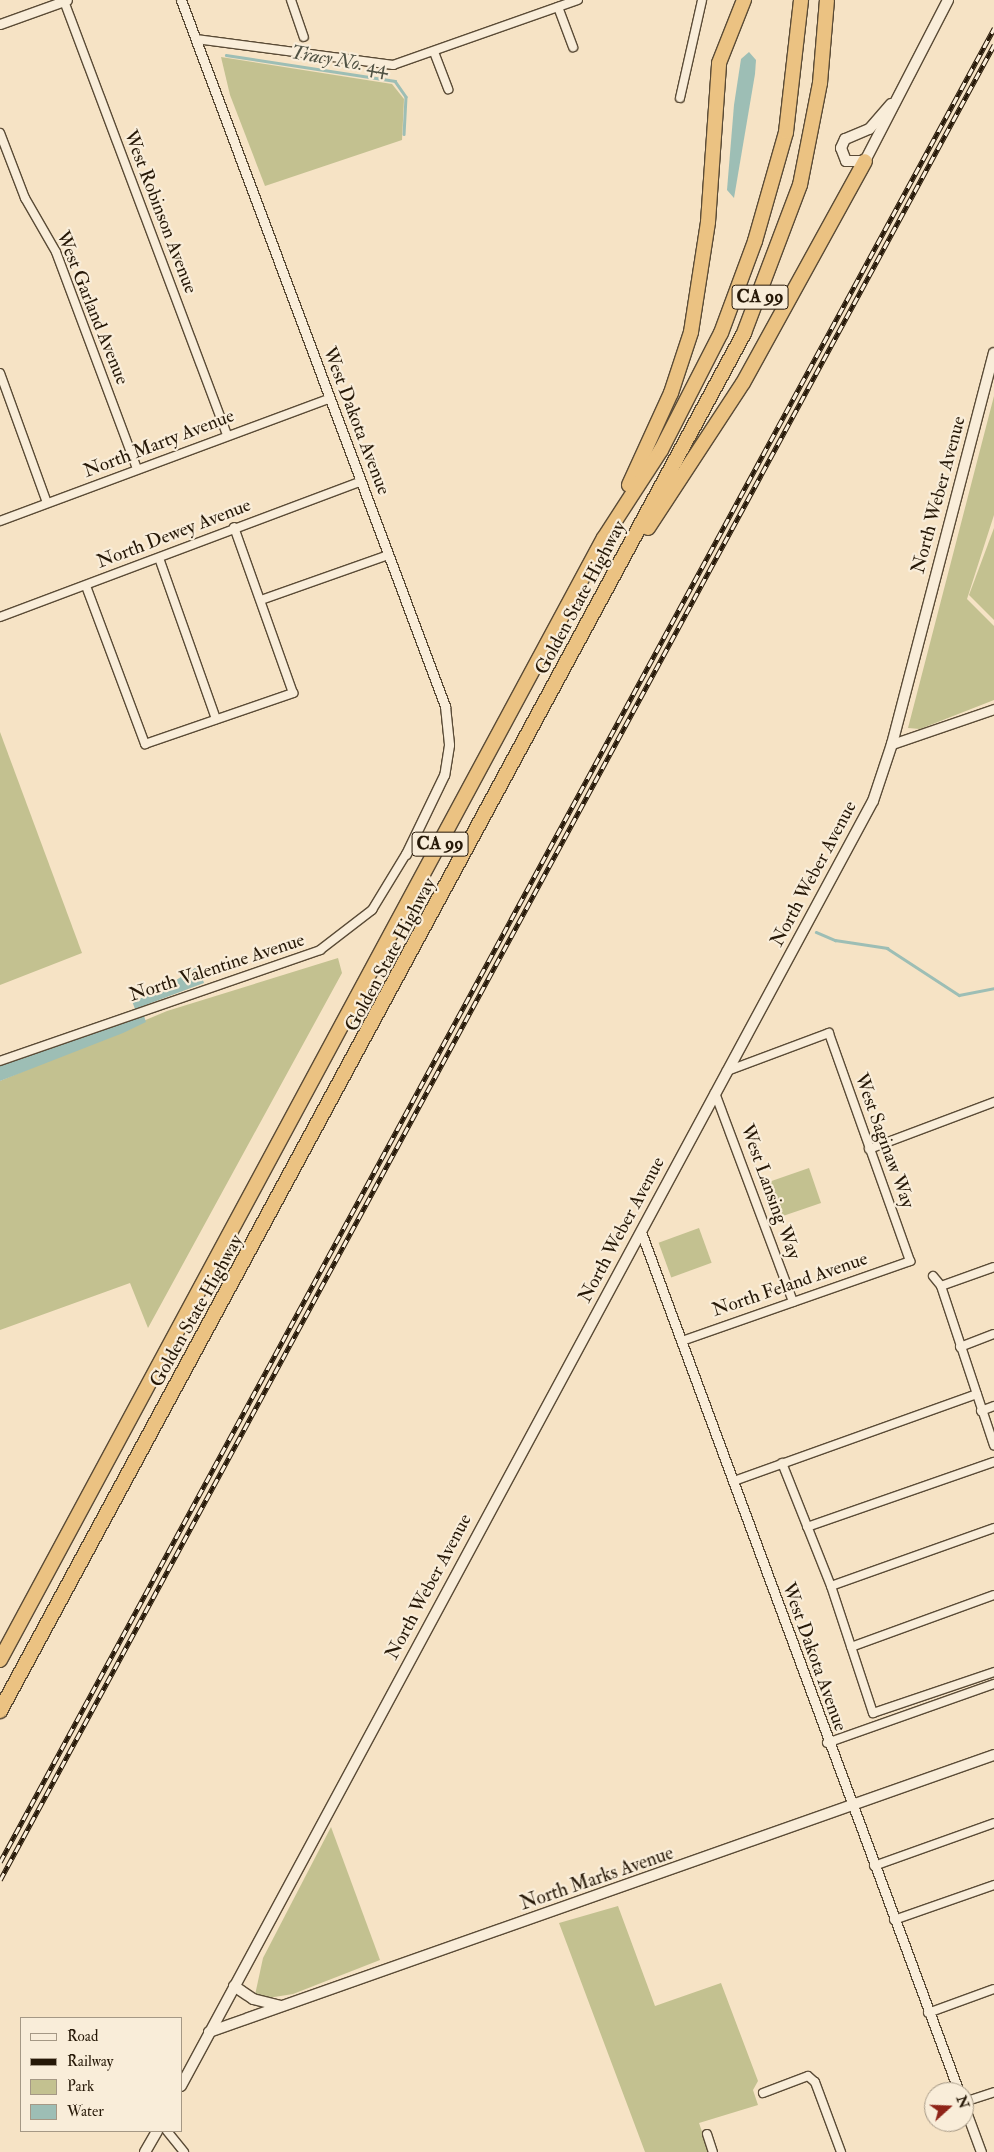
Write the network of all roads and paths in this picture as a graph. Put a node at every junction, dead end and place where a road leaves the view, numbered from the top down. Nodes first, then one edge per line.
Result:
1 (181, 0) edge
2 (291, 0) edge
3 (578, 0) edge
4 (702, 0) edge
5 (744, 0) edge
6 (800, 0) edge
7 (827, 0) edge
8 (948, 0) edge
9 (65, 1) edge
10 (558, 7) junction
11 (0, 24) edge
12 (304, 37) dead end
13 (196, 39) junction
14 (573, 47) dead end
15 (434, 52) junction
16 (448, 90) dead end
17 (680, 98) dead end
18 (891, 104) junction
19 (0, 133) edge
20 (865, 161) junction
21 (994, 352) edge
22 (0, 373) edge
23 (330, 398) junction
24 (227, 435) junction
25 (137, 469) junction
26 (361, 481) junction
27 (47, 503) junction
28 (0, 521) edge
29 (234, 527) junction
30 (604, 538) junction
31 (388, 555) junction
32 (159, 558) junction
33 (617, 569) junction
34 (86, 586) junction
35 (261, 600) junction
36 (0, 617) edge
37 (994, 709) edge
38 (216, 720) junction
39 (892, 744) junction
40 (406, 854) joint
41 (0, 1061) edge
42 (727, 1071) junction
43 (716, 1093) junction
44 (994, 1102) edge
45 (869, 1148) junction
46 (641, 1232) junction
47 (910, 1261) joint
48 (994, 1267) edge
49 (932, 1276) dead end
50 (941, 1286) junction
51 (793, 1302) junction
52 (994, 1334) edge
53 (682, 1341) junction
54 (960, 1347) junction
55 (977, 1394) junction
56 (994, 1406) edge
57 (982, 1411) junction
58 (994, 1445) edge
59 (994, 1462) edge
60 (782, 1463) junction
61 (734, 1480) junction
62 (808, 1527) junction
63 (994, 1528) edge
64 (831, 1586) junction
65 (994, 1595) edge
66 (851, 1647) junction
67 (0, 1660) edge
68 (994, 1672) edge
69 (994, 1684) edge
70 (0, 1711) edge
71 (827, 1743) junction
72 (994, 1754) edge
73 (850, 1806) junction
74 (994, 1823) edge
75 (874, 1866) junction
76 (994, 1885) edge
77 (894, 1920) junction
78 (234, 1986) junction
79 (994, 1989) edge
80 (282, 2006) junction
81 (928, 2013) junction
82 (209, 2032) junction
83 (955, 2082) edge
84 (182, 2084) edge
85 (994, 2092) edge
86 (763, 2093) dead end
87 (974, 2100) edge
88 (156, 2132) edge
89 (168, 2132) edge
90 (974, 2132) edge
91 (707, 2134) dead end
92 (145, 2152) edge
93 (184, 2152) edge
94 (713, 2152) edge
95 (841, 2152) edge
96 (981, 2152) edge

1 - 13 street, West Dakota Avenue
2 - 12 street
3 - 10 street
4 - 17 street
5 - 30 highway
6 - 30 highway, Golden State Highway / CA 99
7 - 33 highway, Golden State Highway / CA 99
8 - 18 main road
9 - 11 street
9 - 24 street, West Robinson Avenue
10 - 14 street
10 - 15 street
13 - 15 street
13 - 23 street, West Dakota Avenue
15 - 16 street
18 - 20 main road
18 - 20 main road
19 - 25 street, West Garland Avenue
20 - 33 highway
21 - 39 main road, North Weber Avenue
22 - 27 street
23 - 24 street, North Marty Avenue
23 - 26 street, West Dakota Avenue
24 - 25 street, North Marty Avenue
25 - 27 street, North Marty Avenue
26 - 29 street, North Dewey Avenue
26 - 31 street, West Dakota Avenue
27 - 28 street, North Marty Avenue
29 - 32 street, North Dewey Avenue
29 - 35 street
30 - 67 highway, Golden State Highway / CA 99
31 - 35 street
31 - 40 street, West Dakota Avenue
32 - 34 street, North Dewey Avenue
32 - 38 street
33 - 70 highway, Golden State Highway / CA 99
34 - 36 street, North Dewey Avenue
34 - 38 street
35 - 38 street
37 - 39 street
39 - 42 main road, North Weber Avenue
40 - 41 street, North Valentine Avenue
42 - 43 main road, North Weber Avenue
42 - 45 street, West Saginaw Way
43 - 46 main road, North Weber Avenue
43 - 51 street, West Lansing Way
44 - 45 street
45 - 47 street, West Saginaw Way
46 - 53 street, West Dakota Avenue
46 - 78 main road, North Weber Avenue
47 - 51 street, North Feland Avenue
48 - 50 street
49 - 50 street
50 - 54 street
51 - 53 street, North Feland Avenue
52 - 54 street
53 - 61 street, West Dakota Avenue
54 - 55 street
55 - 57 street
55 - 60 street
56 - 57 street
57 - 58 street
59 - 62 street
60 - 61 street
60 - 62 street
61 - 71 street, West Dakota Avenue
62 - 64 street
63 - 64 street
64 - 66 street
65 - 66 street
66 - 68 street
69 - 71 street
71 - 73 street, West Dakota Avenue
72 - 73 main road, North Marks Avenue
73 - 75 street, West Dakota Avenue
73 - 80 main road, North Marks Avenue
74 - 75 street
75 - 77 street, West Dakota Avenue
76 - 77 street
77 - 81 street, West Dakota Avenue
78 - 80 main road
78 - 82 main road, North Weber Avenue
79 - 81 street
80 - 82 main road, North Marks Avenue
81 - 83 street, West Dakota Avenue
82 - 84 main road, North Weber Avenue
85 - 87 street
86 - 95 street
88 - 92 main road
89 - 93 street
90 - 96 street
91 - 94 street

